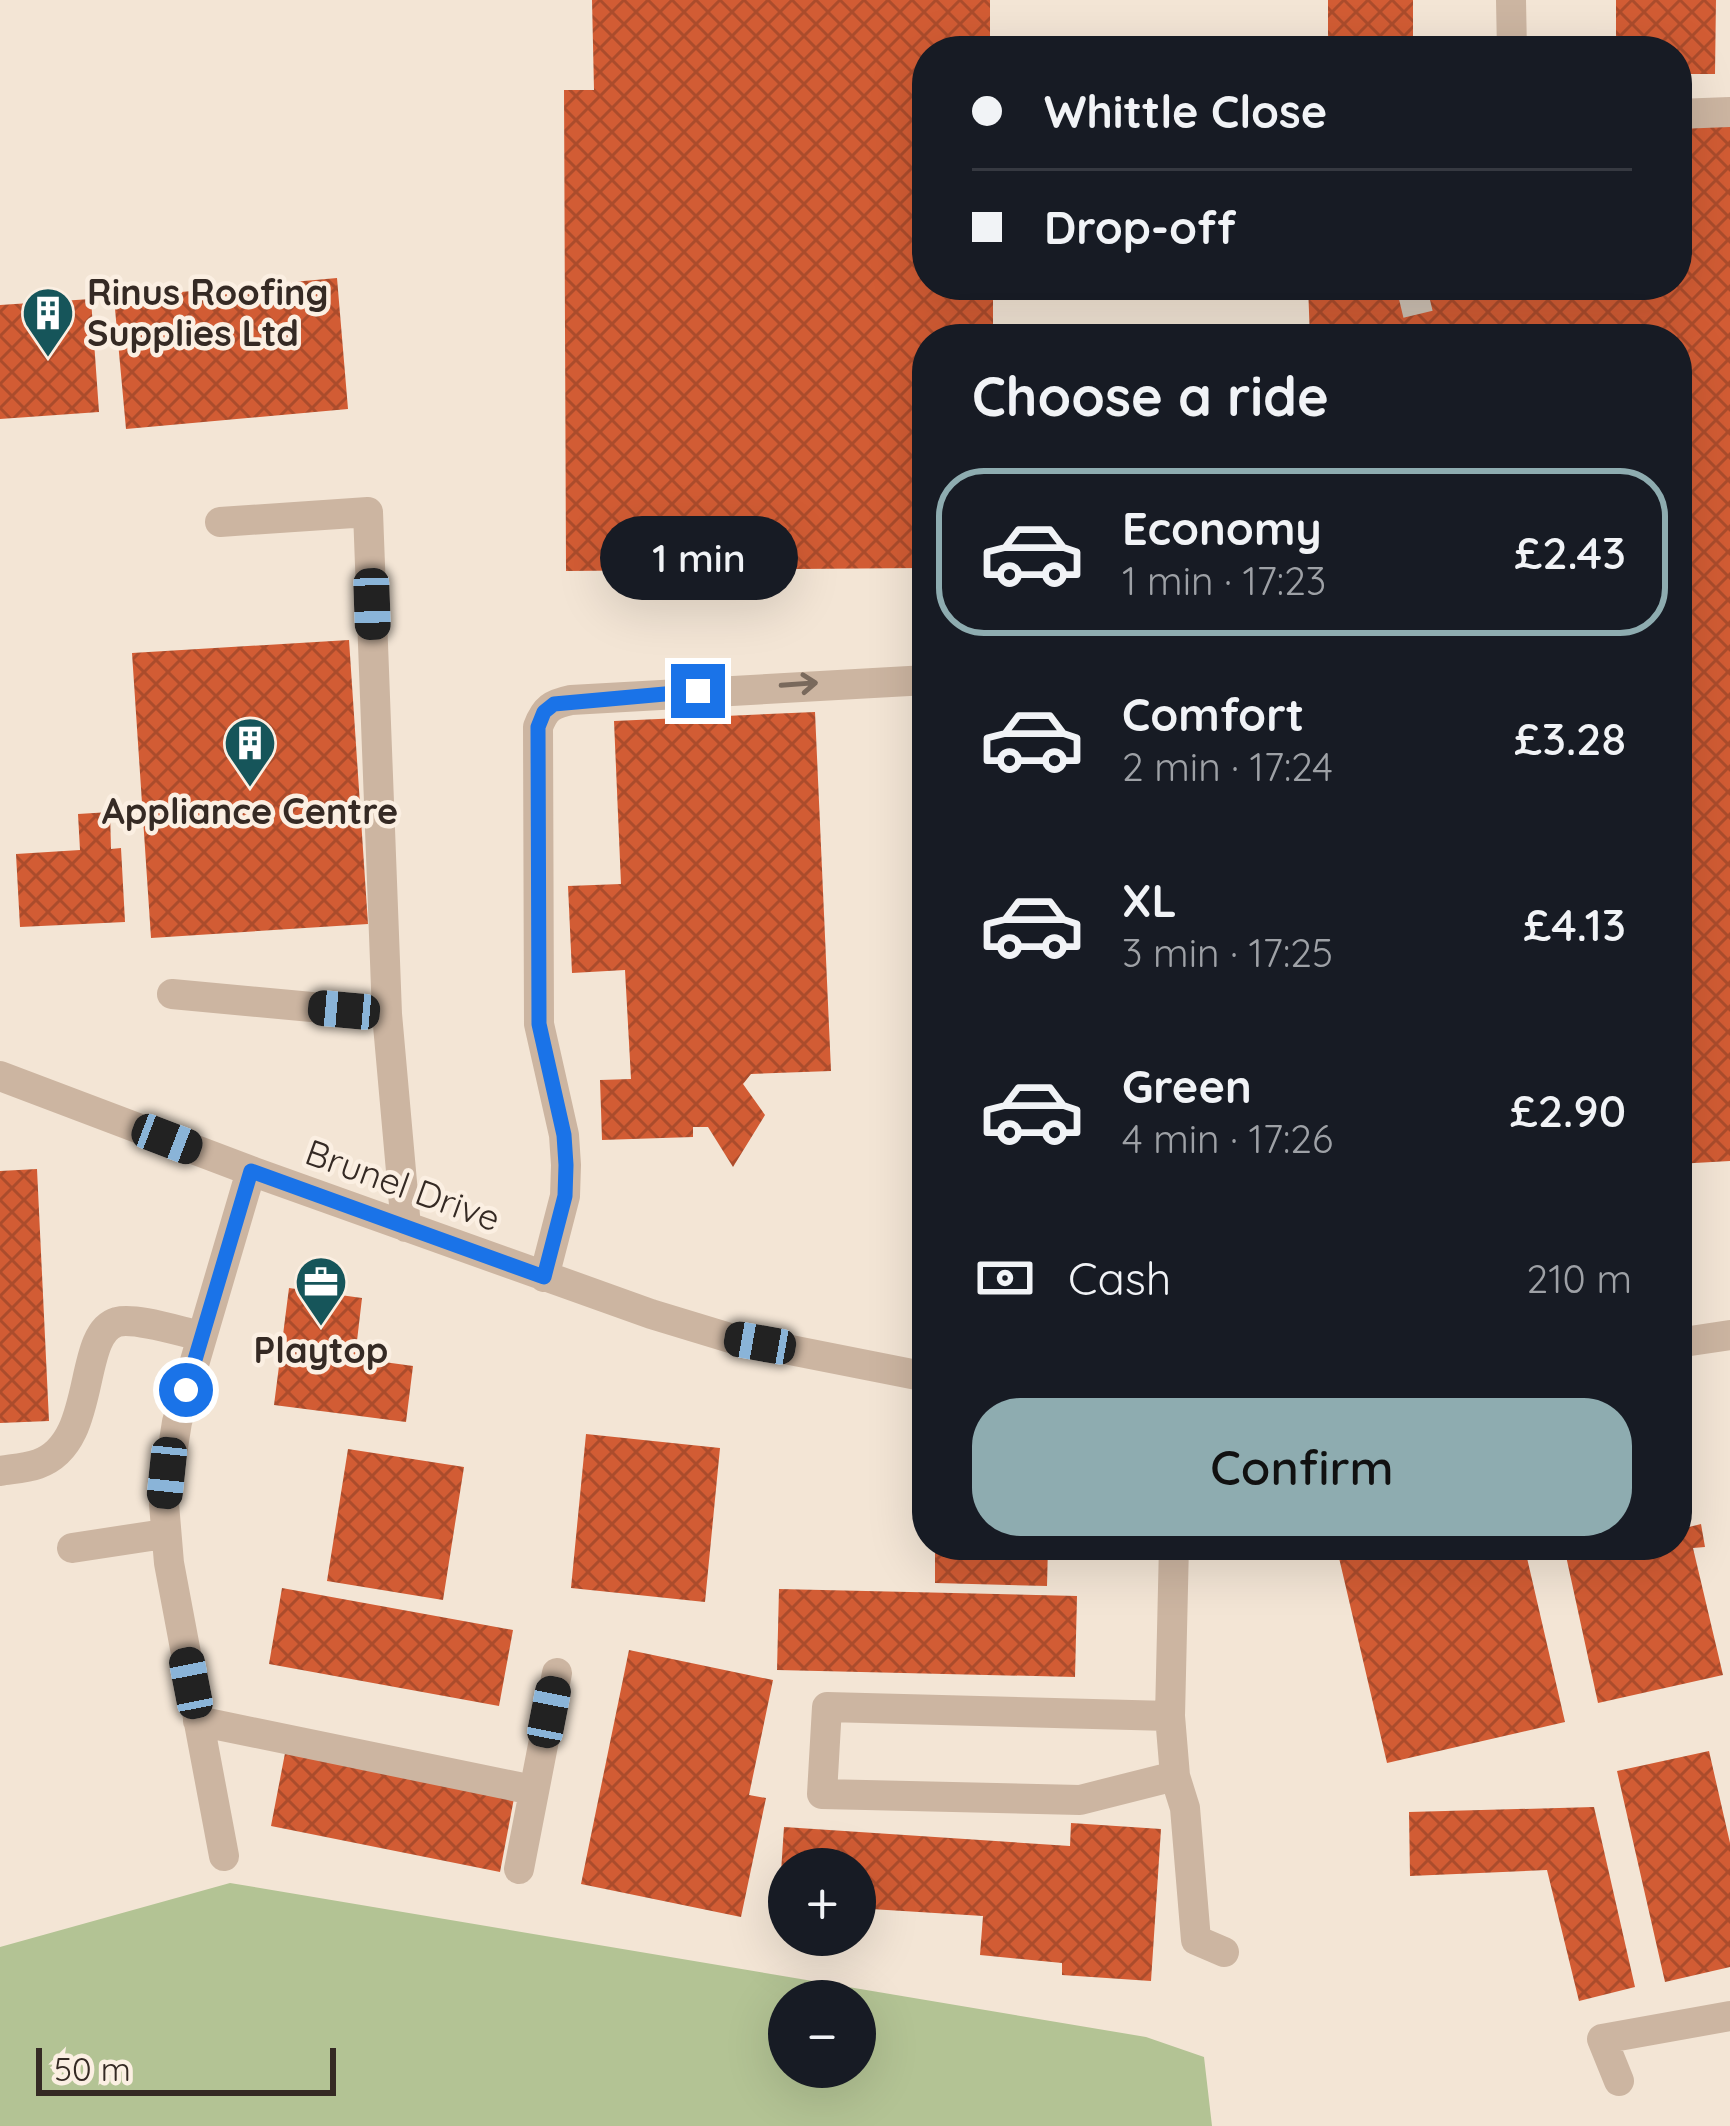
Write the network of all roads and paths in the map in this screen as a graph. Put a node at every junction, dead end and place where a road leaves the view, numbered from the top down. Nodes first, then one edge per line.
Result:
1 (1511, 0) edge
2 (1512, 36) edge
3 (1730, 112) edge
4 (1692, 113) edge
5 (220, 522) dead end
6 (912, 680) edge
7 (172, 994) dead end
8 (387, 1014) junction
9 (0, 1076) edge
10 (251, 1171) junction
11 (406, 1227) junction
12 (544, 1277) junction
13 (1730, 1335) edge
14 (201, 1336) junction
15 (1692, 1341) edge
16 (912, 1374) edge
17 (0, 1471) edge
18 (164, 1534) junction
19 (72, 1548) dead end
20 (1174, 1560) edge
21 (557, 1673) dead end
22 (1170, 1717) junction
23 (198, 1721) junction
24 (1175, 1776) junction
25 (533, 1790) junction
26 (224, 1856) dead end
27 (519, 1868) dead end
28 (1224, 1952) dead end
29 (1730, 2016) edge
30 (1618, 2081) dead end

1 - 2 street
3 - 4 street
5 - 8 street
12 -> 6 street
7 - 8 street
8 - 11 street
9 - 10 street, Brunel Drive
10 - 11 street, Brunel Drive
10 - 14 street
11 - 12 street, Brunel Drive
12 - 16 street, Brunel Drive
13 - 15 street
14 - 17 street
14 - 18 street
18 - 19 street
18 - 23 street
20 - 22 street
21 - 25 street
22 - 24 street
22 - 24 street
23 - 25 street
23 - 26 street
24 - 28 street
25 - 27 street
29 - 30 street

